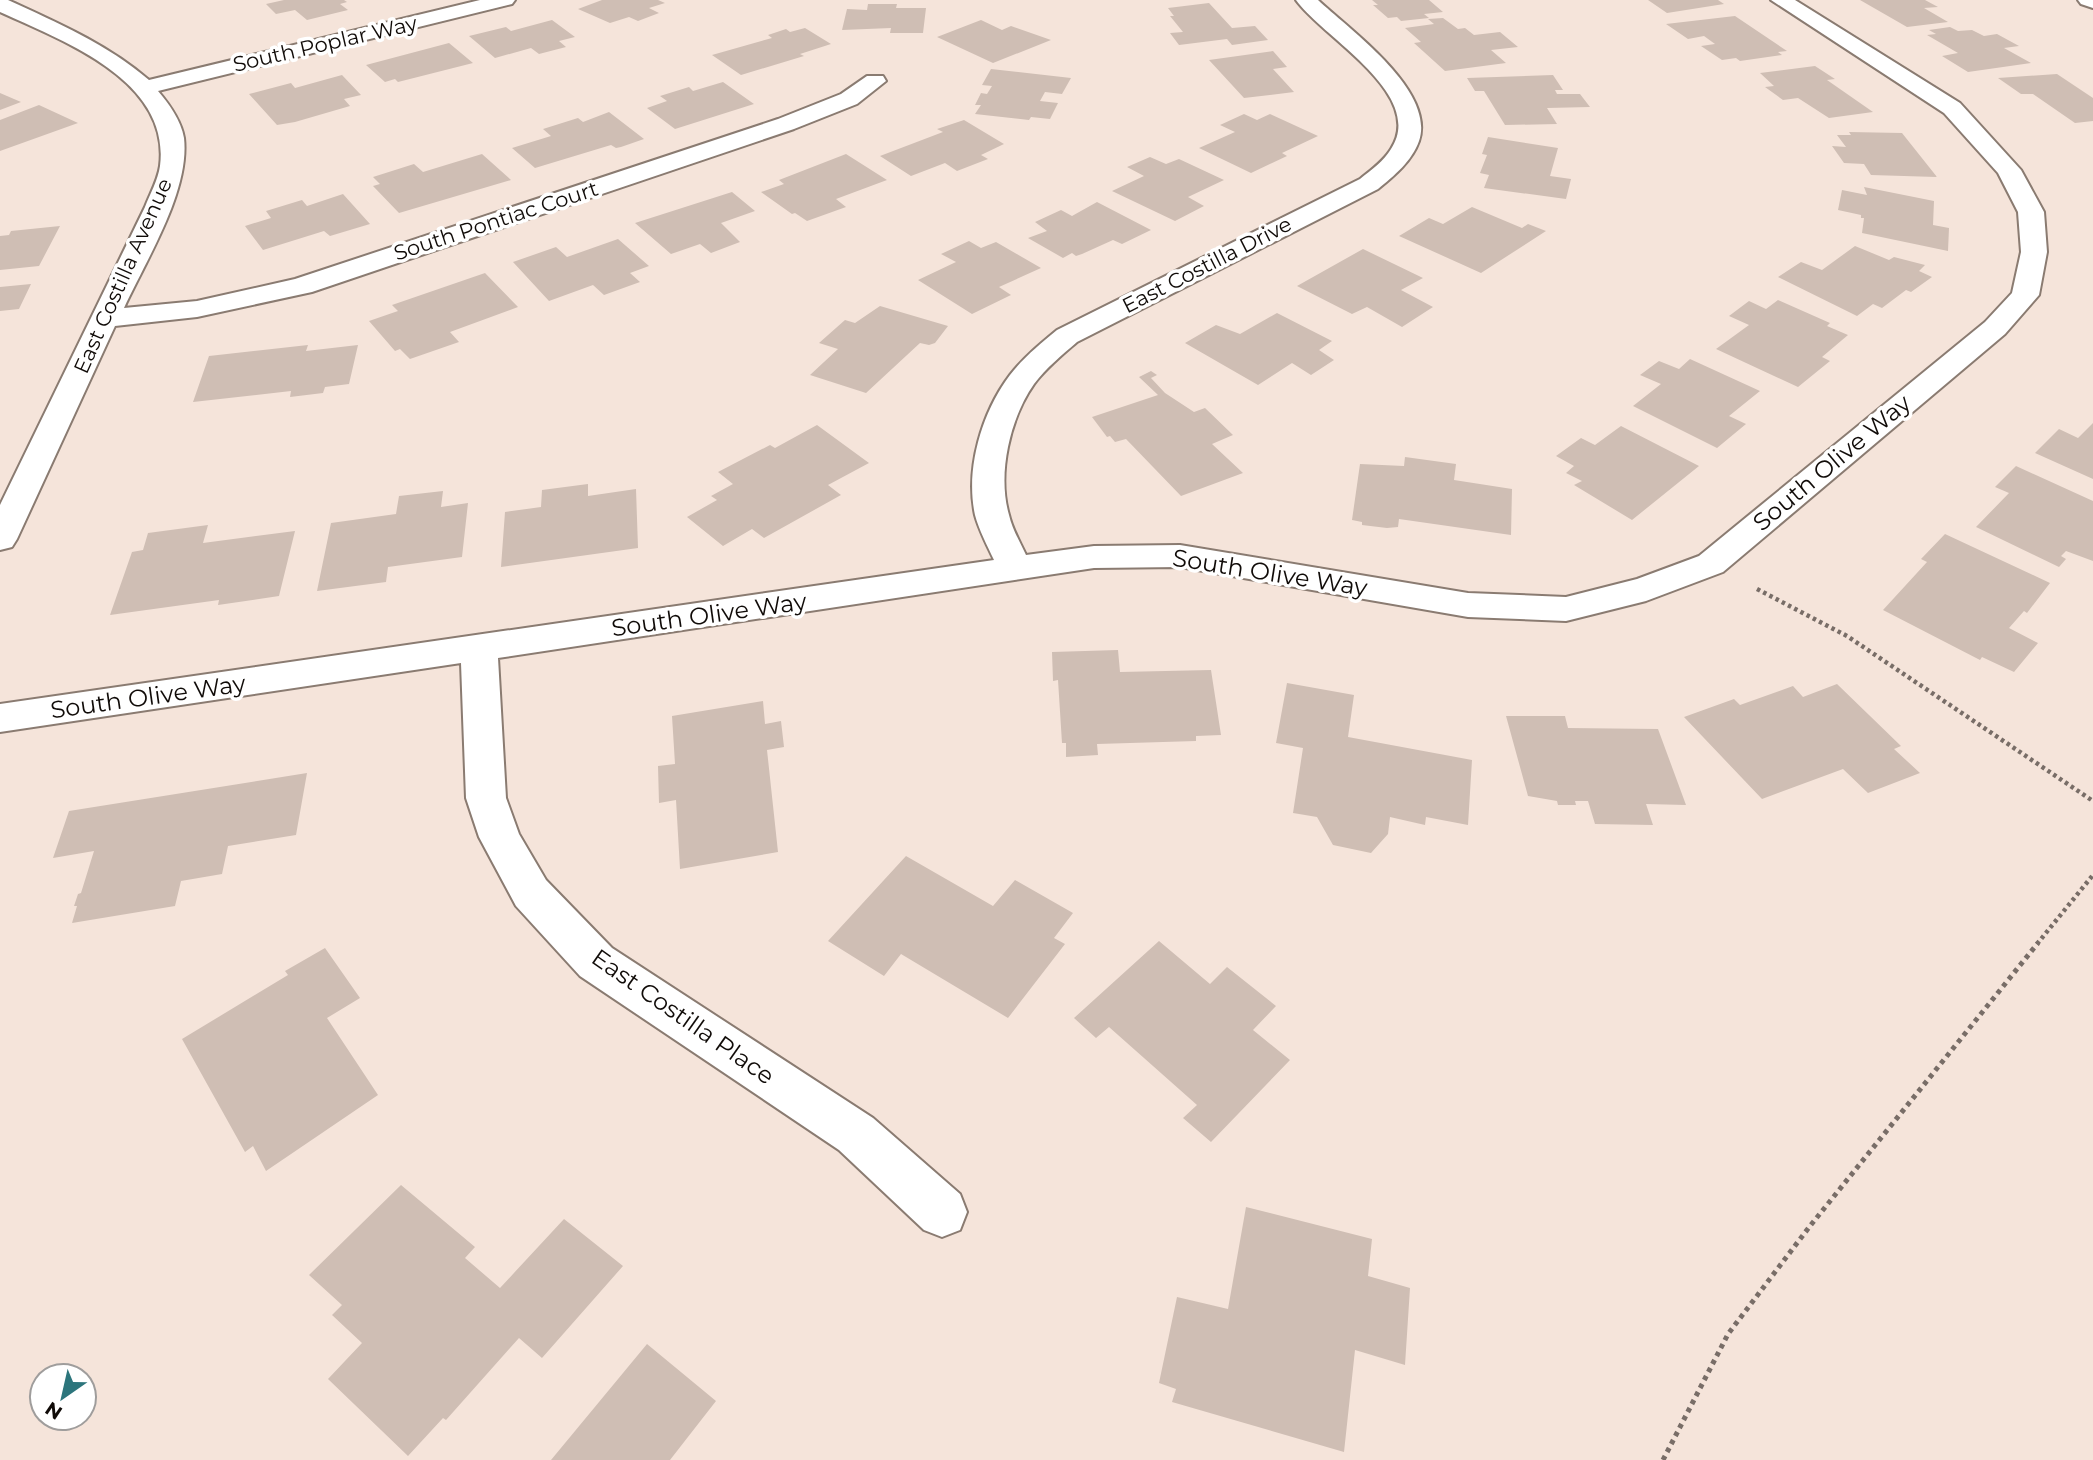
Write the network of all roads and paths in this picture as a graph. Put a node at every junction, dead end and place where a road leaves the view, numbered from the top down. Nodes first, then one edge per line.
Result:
1 (505, 0) edge
2 (1306, 0) edge
3 (1781, 0) edge
4 (2088, 0) edge
5 (2093, 2) edge
6 (0, 4) edge
7 (452, 6) edge
8 (875, 81) dead end
9 (146, 87) junction
10 (104, 319) junction
11 (2, 527) edge
12 (1711, 564) junction
13 (1015, 570) junction
14 (479, 649) junction
15 (0, 718) edge
16 (2093, 801) edge
17 (2093, 875) edge
18 (942, 1212) dead end
19 (1663, 1460) edge

1 - 7 street, South Poplar Way
2 - 13 street, East Costilla Drive
3 - 12 street, South Olive Way
4 - 5 street
6 - 9 street, East Costilla Avenue
7 - 9 street, South Poplar Way
8 - 10 street, South Pontiac Court
9 - 10 street, East Costilla Avenue
10 - 11 street, East Costilla Avenue
12 - 13 street, South Olive Way
12 - 16 path
13 - 14 street, South Olive Way
14 - 15 street, South Olive Way
14 - 18 street, East Costilla Place
17 - 19 path

